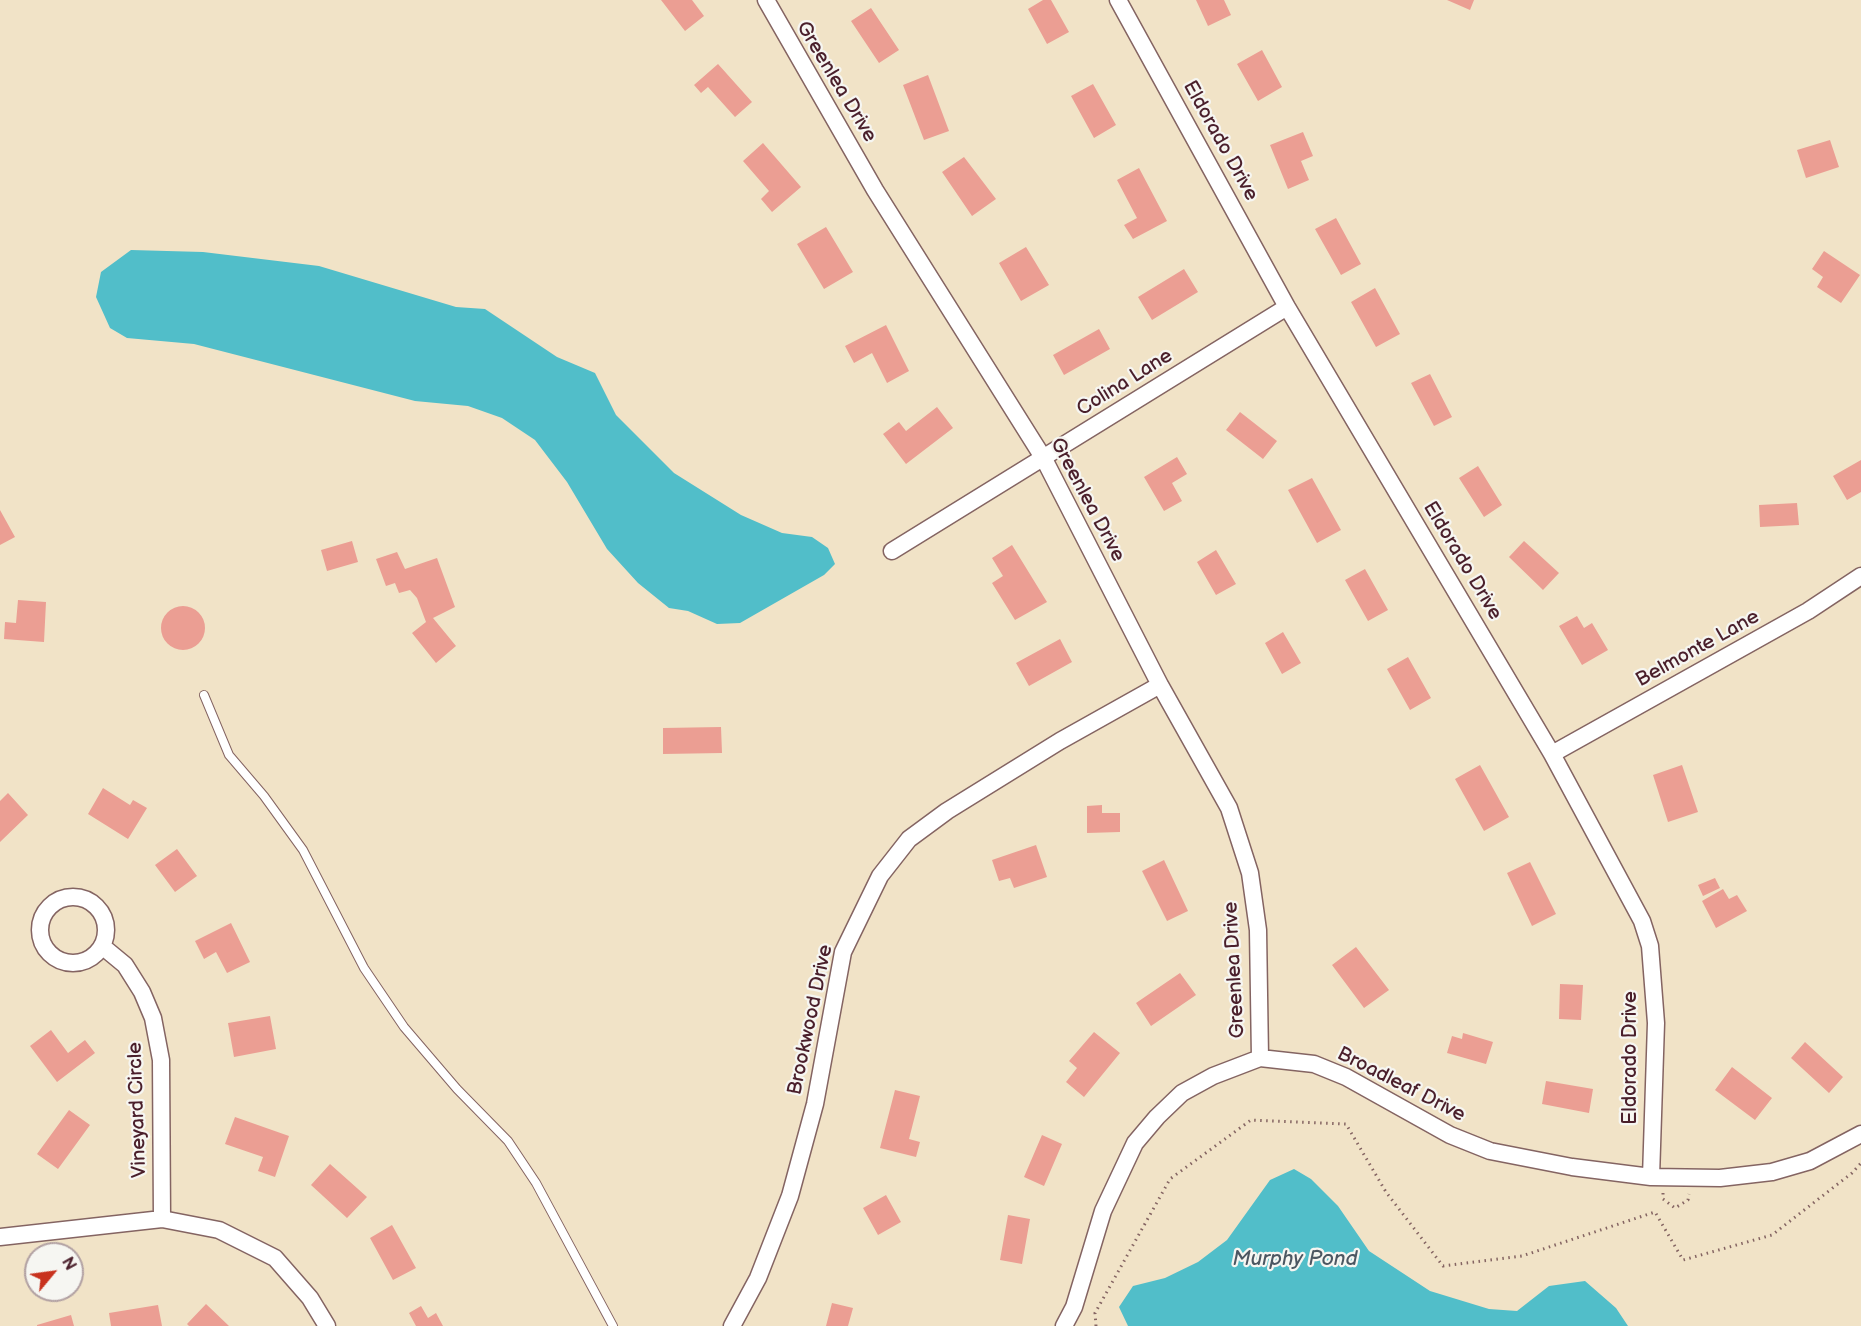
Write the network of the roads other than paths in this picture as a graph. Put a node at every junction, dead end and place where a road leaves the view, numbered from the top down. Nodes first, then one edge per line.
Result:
1 (766, 0) edge
2 (1118, 0) edge
3 (1287, 307) junction
4 (1044, 459) junction
5 (892, 551) dead end
6 (1861, 576) edge
7 (1160, 685) junction
8 (204, 695) dead end
9 (1552, 754) junction
10 (102, 946) junction
11 (1260, 1058) junction
12 (1861, 1134) edge
13 (1650, 1177) junction
14 (162, 1219) junction
15 (0, 1237) edge
16 (327, 1326) edge
17 (613, 1326) edge
18 (732, 1326) edge
19 (1064, 1326) edge

1 - 4 street, Greenlea Drive
2 - 3 street, Eldorado Drive
3 - 4 street, Colina Lane
3 - 9 street, Eldorado Drive
4 - 5 street, Colina Lane
4 - 7 street, Greenlea Drive
6 - 9 street, Belmonte Lane
7 - 11 street, Greenlea Drive
7 - 18 street, Brookwood Drive
8 - 17 lane
9 - 13 street, Eldorado Drive
10 - 10 street
10 - 14 street, Vineyard Circle
11 - 13 street, Broadleaf Drive
11 - 19 street, Broadleaf Drive
12 - 13 street, Broadleaf Drive
14 - 15 street
14 - 16 street

